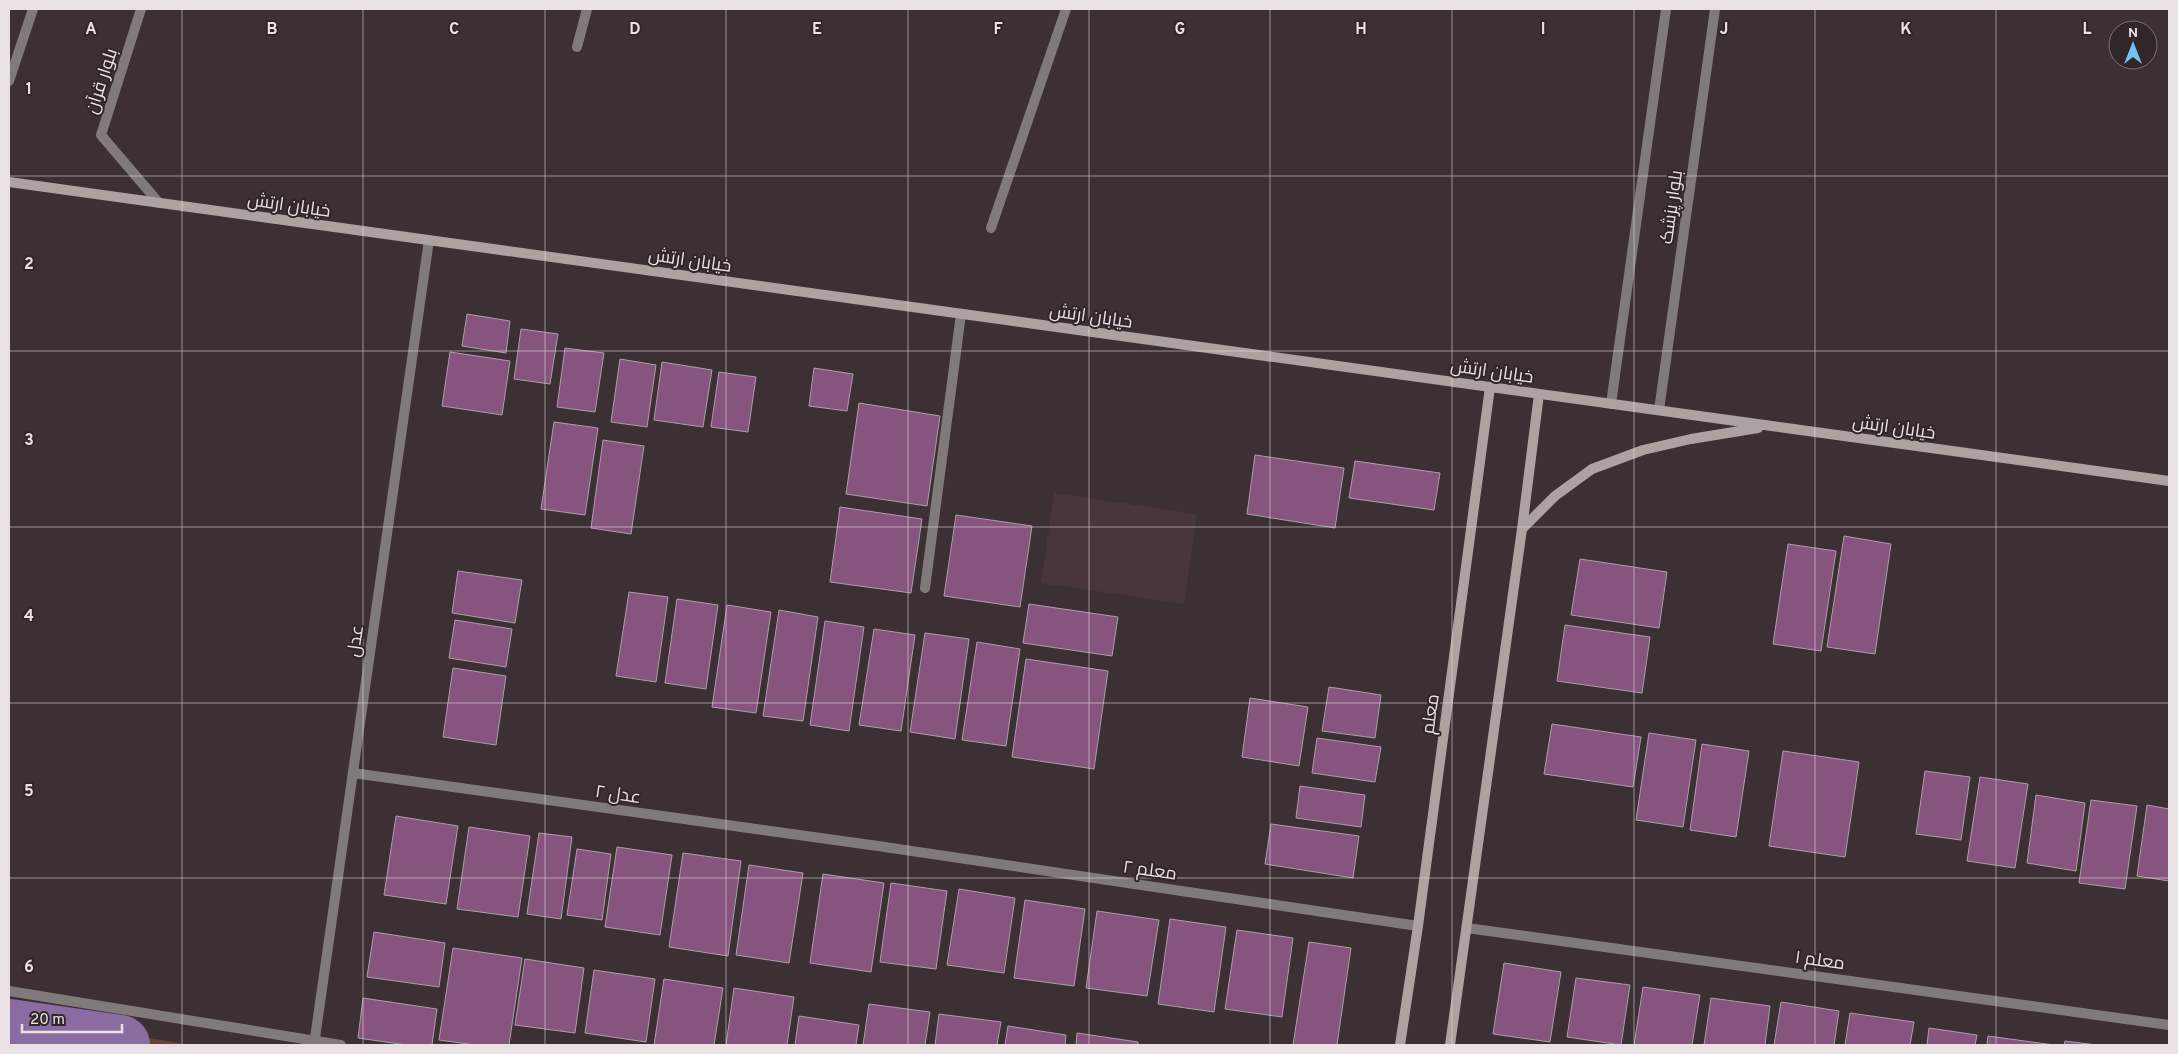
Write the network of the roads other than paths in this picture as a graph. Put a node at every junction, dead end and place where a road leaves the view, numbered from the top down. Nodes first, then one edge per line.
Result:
1 (33, 9) edge
2 (141, 9) edge
3 (587, 9) edge
4 (1066, 9) edge
5 (1666, 9) edge
6 (1715, 9) edge
7 (577, 47) dead end
8 (9, 81) edge
9 (9, 182) edge
10 (160, 203) junction
11 (991, 228) dead end
12 (429, 240) junction
13 (961, 314) junction
14 (1490, 387) junction
15 (1539, 394) junction
16 (1612, 404) junction
17 (1660, 410) junction
18 (1769, 426) junction
19 (2169, 481) edge
20 (1522, 529) junction
21 (925, 588) dead end
22 (353, 773) junction
23 (878, 846) joint
24 (1418, 926) junction
25 (1466, 928) junction
26 (9, 991) edge
27 (2169, 1024) edge
28 (314, 1043) edge
29 (341, 1045) edge
30 (1400, 1045) edge
31 (1450, 1045) edge

1 - 8 street
2 - 10 street, بلوار قرآن
3 - 7 street
4 - 11 street
5 - 16 street, بلوار پزشک
6 - 17 street, بلوار پزشک
9 - 10 main road, خیابان ارتش
10 - 12 main road, خیابان ارتش
12 - 13 main road, خیابان ارتش
12 - 22 street, عدل
13 - 14 main road, خیابان ارتش
13 - 21 street
14 - 15 main road, خیابان ارتش
14 - 24 main road, معلم
15 - 16 main road, خیابان ارتش
15 - 20 main road
16 - 17 main road, خیابان ارتش
17 - 18 main road, خیابان ارتش
18 - 19 main road, خیابان ارتش
18 - 20 main road
20 - 25 main road
22 - 23 street, عدل ۲
22 - 28 street, عدل
23 - 24 street, معلم ۲
24 - 30 main road, معلم
25 - 27 street, معلم ۱
25 - 31 main road
26 - 28 street
28 - 29 street

